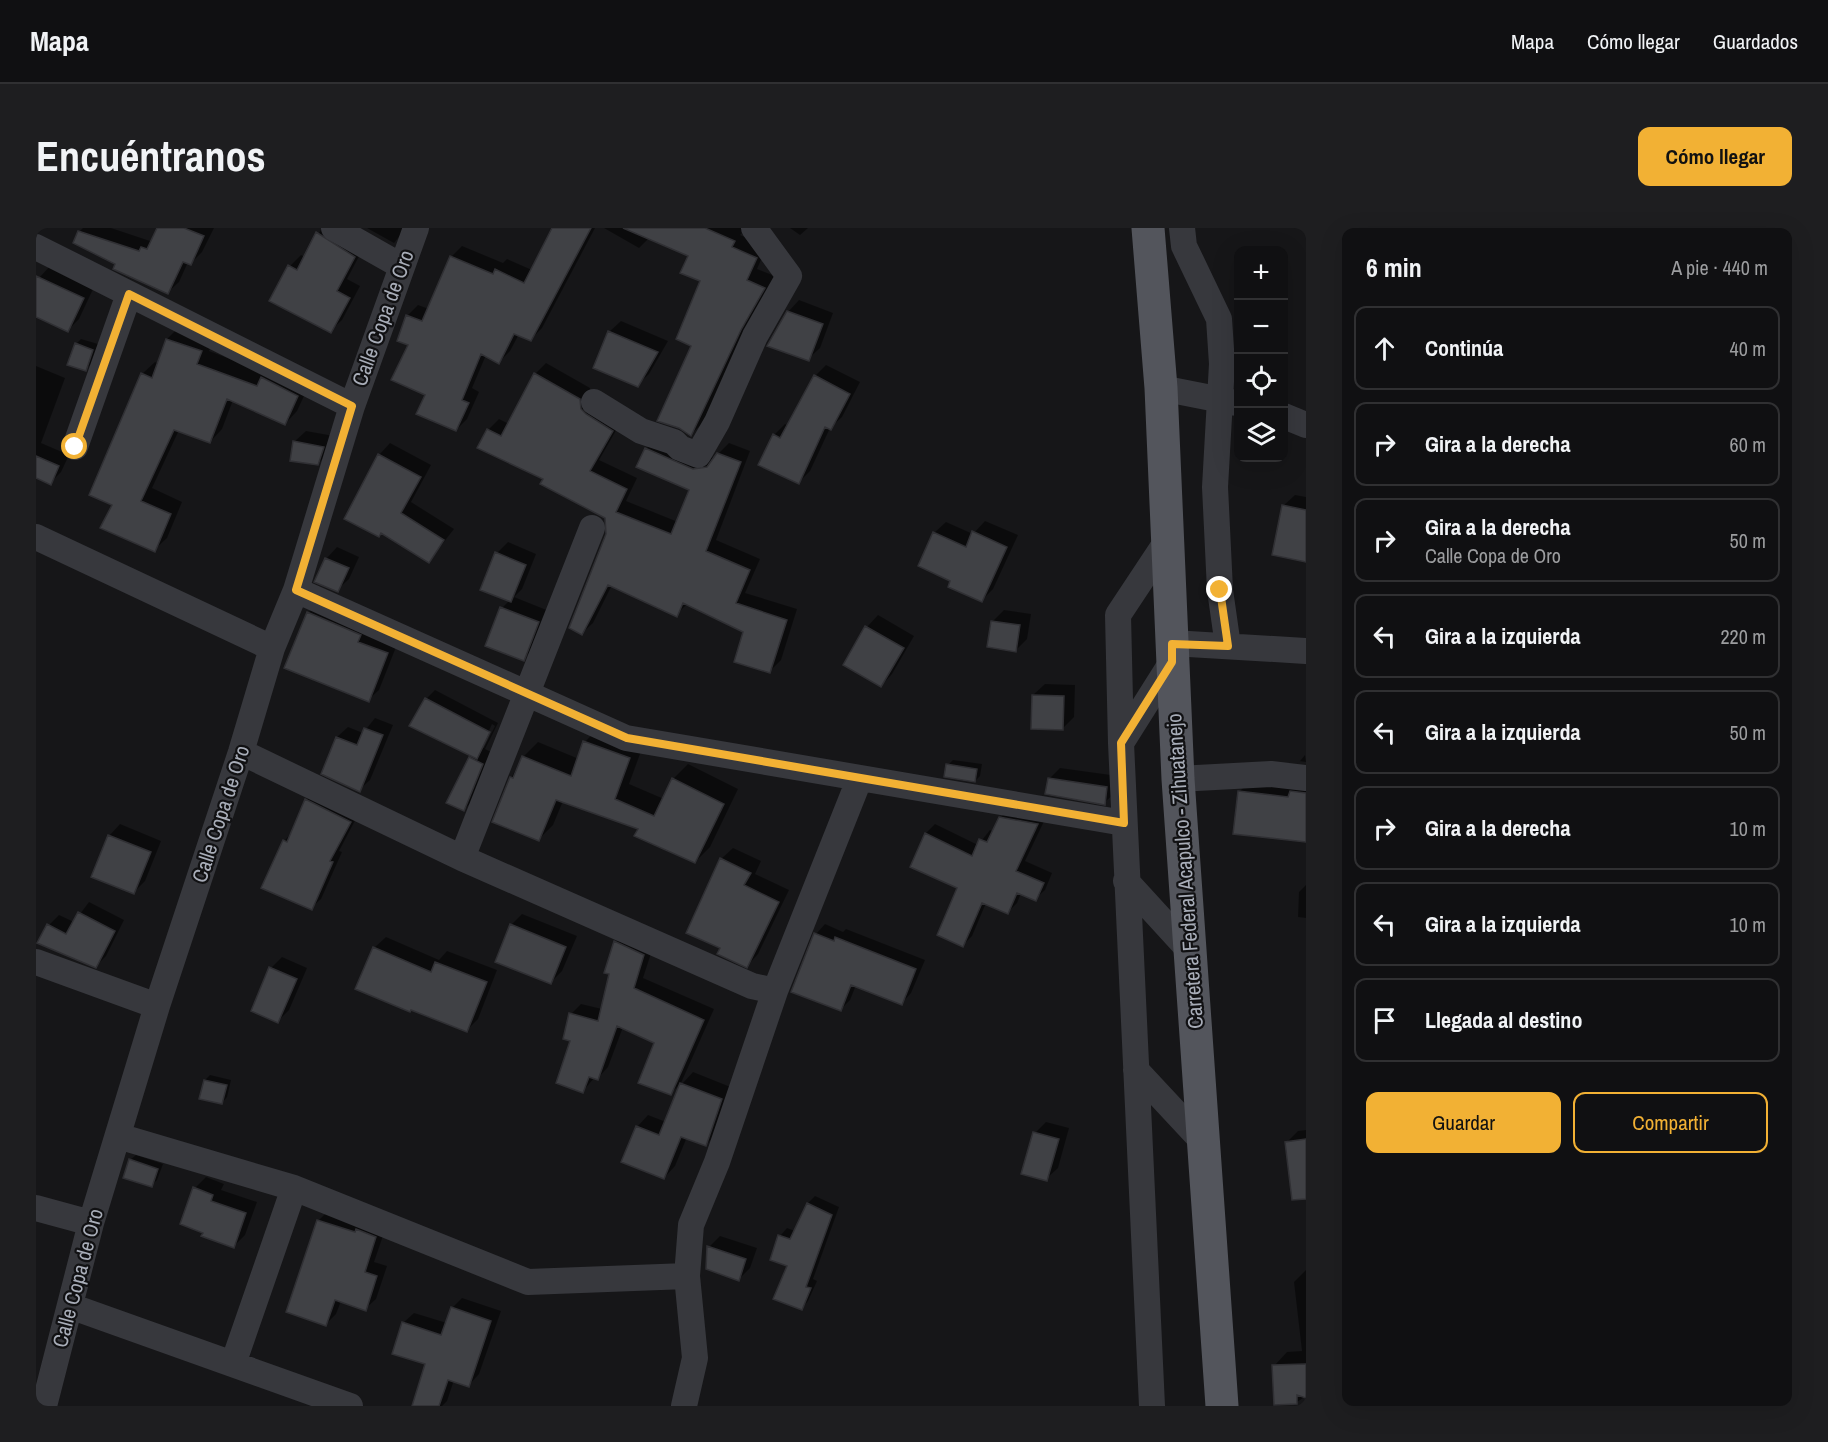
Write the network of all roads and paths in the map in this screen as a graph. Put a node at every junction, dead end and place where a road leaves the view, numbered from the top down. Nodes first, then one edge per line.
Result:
1 (334, 228) edge
2 (416, 228) edge
3 (754, 228) edge
4 (1148, 228) edge
5 (1182, 228) edge
6 (36, 247) edge
7 (401, 266) junction
8 (129, 294) junction
9 (1161, 388) junction
10 (594, 402) dead end
11 (1230, 402) edge
12 (352, 406) junction
13 (1288, 418) edge
14 (1306, 425) edge
15 (75, 447) dead end
16 (592, 528) dead end
17 (36, 537) edge
18 (1169, 538) junction
19 (296, 590) junction
20 (1228, 646) junction
21 (272, 648) junction
22 (1306, 651) edge
23 (1172, 652) junction
24 (525, 693) junction
25 (1121, 743) junction
26 (242, 753) junction
27 (1306, 778) edge
28 (1178, 779) junction
29 (859, 780) junction
30 (1124, 823) junction
31 (462, 858) junction
32 (1126, 881) junction
33 (1190, 951) junction
34 (36, 962) edge
35 (775, 991) junction
36 (157, 1006) junction
37 (1136, 1070) junction
38 (118, 1136) junction
39 (1204, 1143) junction
40 (294, 1188) junction
41 (36, 1208) edge
42 (91, 1223) junction
43 (687, 1276) junction
44 (70, 1306) junction
45 (233, 1364) junction
46 (44, 1406) edge
47 (350, 1406) edge
48 (684, 1406) edge
49 (1152, 1406) edge
50 (1222, 1406) edge

1 - 7 street
2 - 7 street, Calle Copa de Oro
3 - 10 street
4 - 9 main road, Carretera Federal Acapulco - Zihuatanejo
5 - 11 street
6 - 8 street
7 - 12 street, Calle Copa de Oro
8 - 12 street
8 - 15 street
9 - 11 street
9 - 18 main road, Carretera Federal Acapulco - Zihuatanejo
11 - 20 street
12 - 19 street, Calle Copa de Oro
13 - 14 street
16 - 24 street
17 - 21 street
18 - 23 main road, Carretera Federal Acapulco - Zihuatanejo
18 - 25 street
19 - 21 street, Calle Copa de Oro
19 - 24 street
20 - 22 street
20 - 23 street
21 - 26 street, Calle Copa de Oro
23 - 25 street
23 - 28 main road, Carretera Federal Acapulco - Zihuatanejo
24 - 29 street
24 - 31 street
25 - 30 street
26 - 31 street
26 - 36 street, Calle Copa de Oro
27 - 28 street
28 - 33 main road, Carretera Federal Acapulco - Zihuatanejo
29 - 30 street
29 - 35 street
30 - 32 street
31 - 35 street
32 - 33 street
32 - 37 street
33 - 39 main road, Carretera Federal Acapulco - Zihuatanejo
34 - 36 street
35 - 43 street
36 - 38 street, Calle Copa de Oro
37 - 39 street
37 - 49 street
38 - 40 street
38 - 42 street, Calle Copa de Oro
39 - 50 main road, Carretera Federal Acapulco - Zihuatanejo
40 - 43 street
40 - 45 street
41 - 42 street
42 - 44 street, Calle Copa de Oro
43 - 48 street
44 - 45 street
44 - 46 street, Calle Copa de Oro
45 - 47 street

